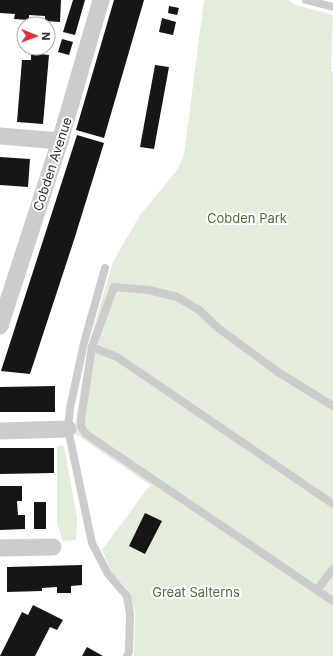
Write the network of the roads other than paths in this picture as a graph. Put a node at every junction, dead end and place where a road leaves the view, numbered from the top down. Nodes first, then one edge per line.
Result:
1 (101, 0) edge
2 (306, 0) edge
3 (333, 7) edge
4 (0, 136) edge
5 (60, 141) junction
6 (105, 268) dead end
7 (5, 295) edge
8 (0, 326) edge
9 (92, 347) junction
10 (333, 406) edge
11 (68, 429) junction
12 (0, 431) edge
13 (333, 504) edge
14 (53, 547) dead end
15 (0, 548) edge
16 (333, 569) edge
17 (317, 590) junction
18 (333, 601) edge
19 (127, 656) edge

1 - 5 street, Cobden Avenue
2 - 3 lane
4 - 5 street
5 - 7 street, Cobden Avenue
6 - 11 lane
7 - 8 street, Cobden Avenue
9 - 10 lane
9 - 13 lane
9 - 17 lane
11 - 12 street
11 - 19 lane
14 - 15 street
16 - 17 lane
17 - 18 lane

